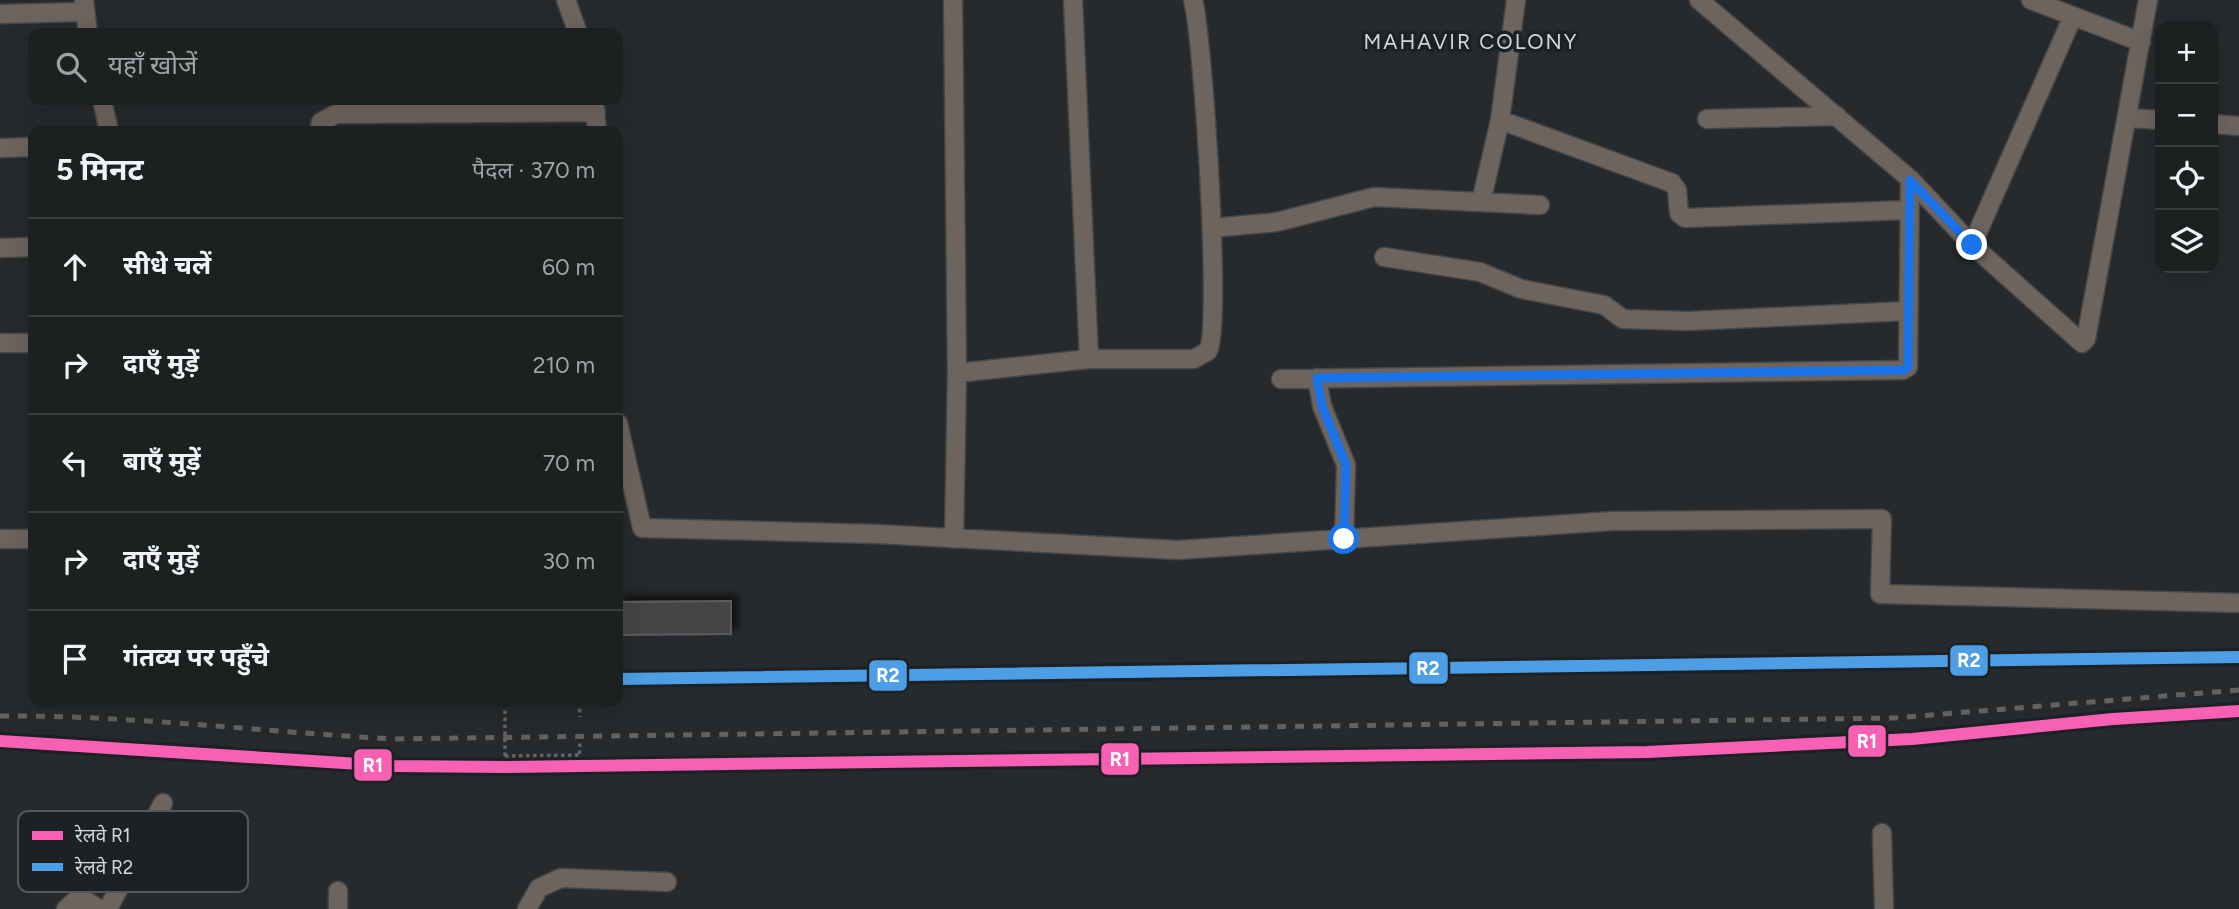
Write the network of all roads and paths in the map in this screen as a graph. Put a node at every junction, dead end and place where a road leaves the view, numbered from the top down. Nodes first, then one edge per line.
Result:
1 (566, 0) edge
2 (953, 0) edge
3 (1073, 0) edge
4 (1193, 0) edge
5 (1516, 0) edge
6 (2031, 0) edge
7 (2148, 0) edge
8 (1705, 2) edge
9 (84, 6) edge
10 (0, 14) edge
11 (2073, 16) junction
12 (87, 28) edge
13 (576, 28) edge
14 (2141, 42) junction
15 (103, 105) edge
16 (595, 106) edge
17 (1837, 116) junction
18 (2129, 118) junction
19 (1707, 119) dead end
20 (1500, 120) junction
21 (2155, 120) edge
22 (2218, 124) edge
23 (108, 126) edge
24 (320, 126) edge
25 (597, 126) edge
26 (2239, 126) edge
27 (28, 147) edge
28 (0, 148) edge
29 (1910, 180) junction
30 (1482, 202) junction
31 (1540, 205) dead end
32 (1908, 210) junction
33 (1212, 228) junction
34 (1972, 245) junction
35 (28, 247) edge
36 (0, 248) edge
37 (1384, 257) dead end
38 (1907, 311) junction
39 (0, 343) edge
40 (28, 343) edge
41 (1089, 359) junction
42 (957, 373) junction
43 (1317, 378) junction
44 (1281, 379) dead end
45 (623, 445) edge
46 (28, 538) edge
47 (954, 538) junction
48 (0, 539) edge
49 (1344, 539) junction
50 (2239, 603) edge
51 (505, 707) edge
52 (579, 707) edge
53 (580, 717) dead end
54 (580, 741) dead end
55 (163, 803) dead end
56 (159, 811) edge
57 (1882, 833) dead end
58 (667, 882) dead end
59 (117, 892) edge
60 (66, 909) edge
61 (99, 909) edge
62 (108, 909) edge
63 (527, 909) edge
64 (1884, 909) edge

1 - 13 street
2 - 42 street
3 - 41 street
4 - 33 street
5 - 20 street
6 - 11 street
7 - 14 street
8 - 17 street
9 - 10 street
9 - 12 street
11 - 14 street
11 - 34 street
14 - 18 street
15 - 23 street
16 - 24 street
16 - 25 street
17 - 19 street
17 - 29 street
18 - 21 street
18 - 34 street
20 - 30 street
20 - 32 street
22 - 26 street
27 - 28 street
29 - 32 street
29 - 34 street
30 - 31 street
30 - 33 street
32 - 38 street
33 - 41 street
35 - 36 street
37 - 38 street
38 - 43 street
39 - 40 street
41 - 42 street
42 - 47 street
43 - 44 street
43 - 49 street
45 - 47 street
46 - 48 street
47 - 49 street
49 - 50 street
51 - 54 path, bridge
52 - 53 path
55 - 56 street
57 - 64 street
58 - 63 street
59 - 62 street
60 - 61 street

